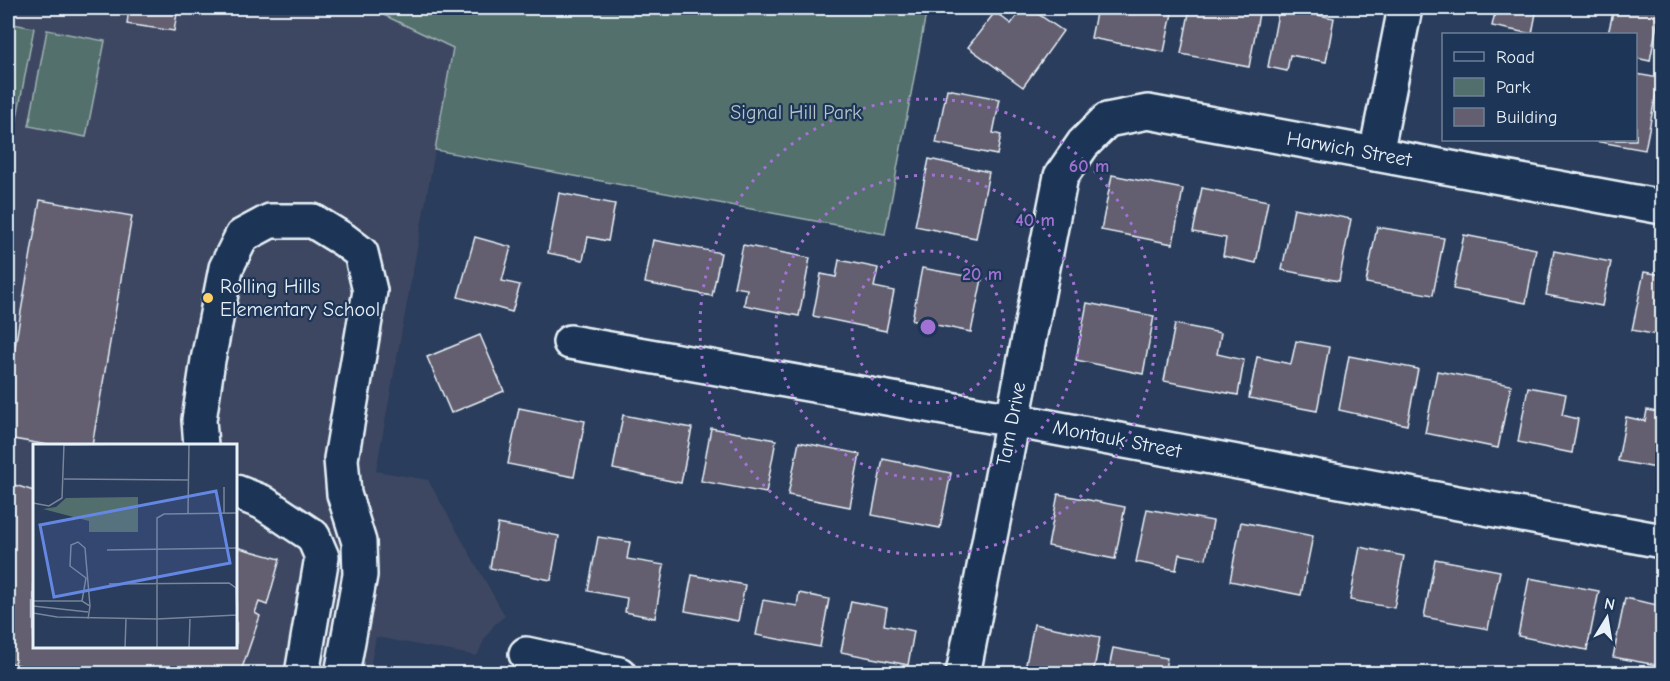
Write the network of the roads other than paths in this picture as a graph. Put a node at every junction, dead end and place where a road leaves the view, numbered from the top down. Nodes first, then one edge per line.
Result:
1 (1405, 8) edge
2 (1376, 154) junction
3 (1060, 176) joint
4 (1662, 207) edge
5 (570, 342) dead end
6 (1012, 420) junction
7 (201, 444) edge
8 (237, 492) edge
9 (1662, 541) edge
10 (526, 654) dead end
11 (302, 674) edge
12 (342, 674) edge
13 (619, 674) edge
14 (963, 674) edge

1 - 2 street
2 - 3 street, Harwich Street
2 - 4 street, Harwich Street
3 - 6 street, Tam Drive
5 - 6 street, Montauk Street
6 - 9 street, Montauk Street
6 - 14 street, Tam Drive
7 - 12 street
8 - 11 street
10 - 13 street

